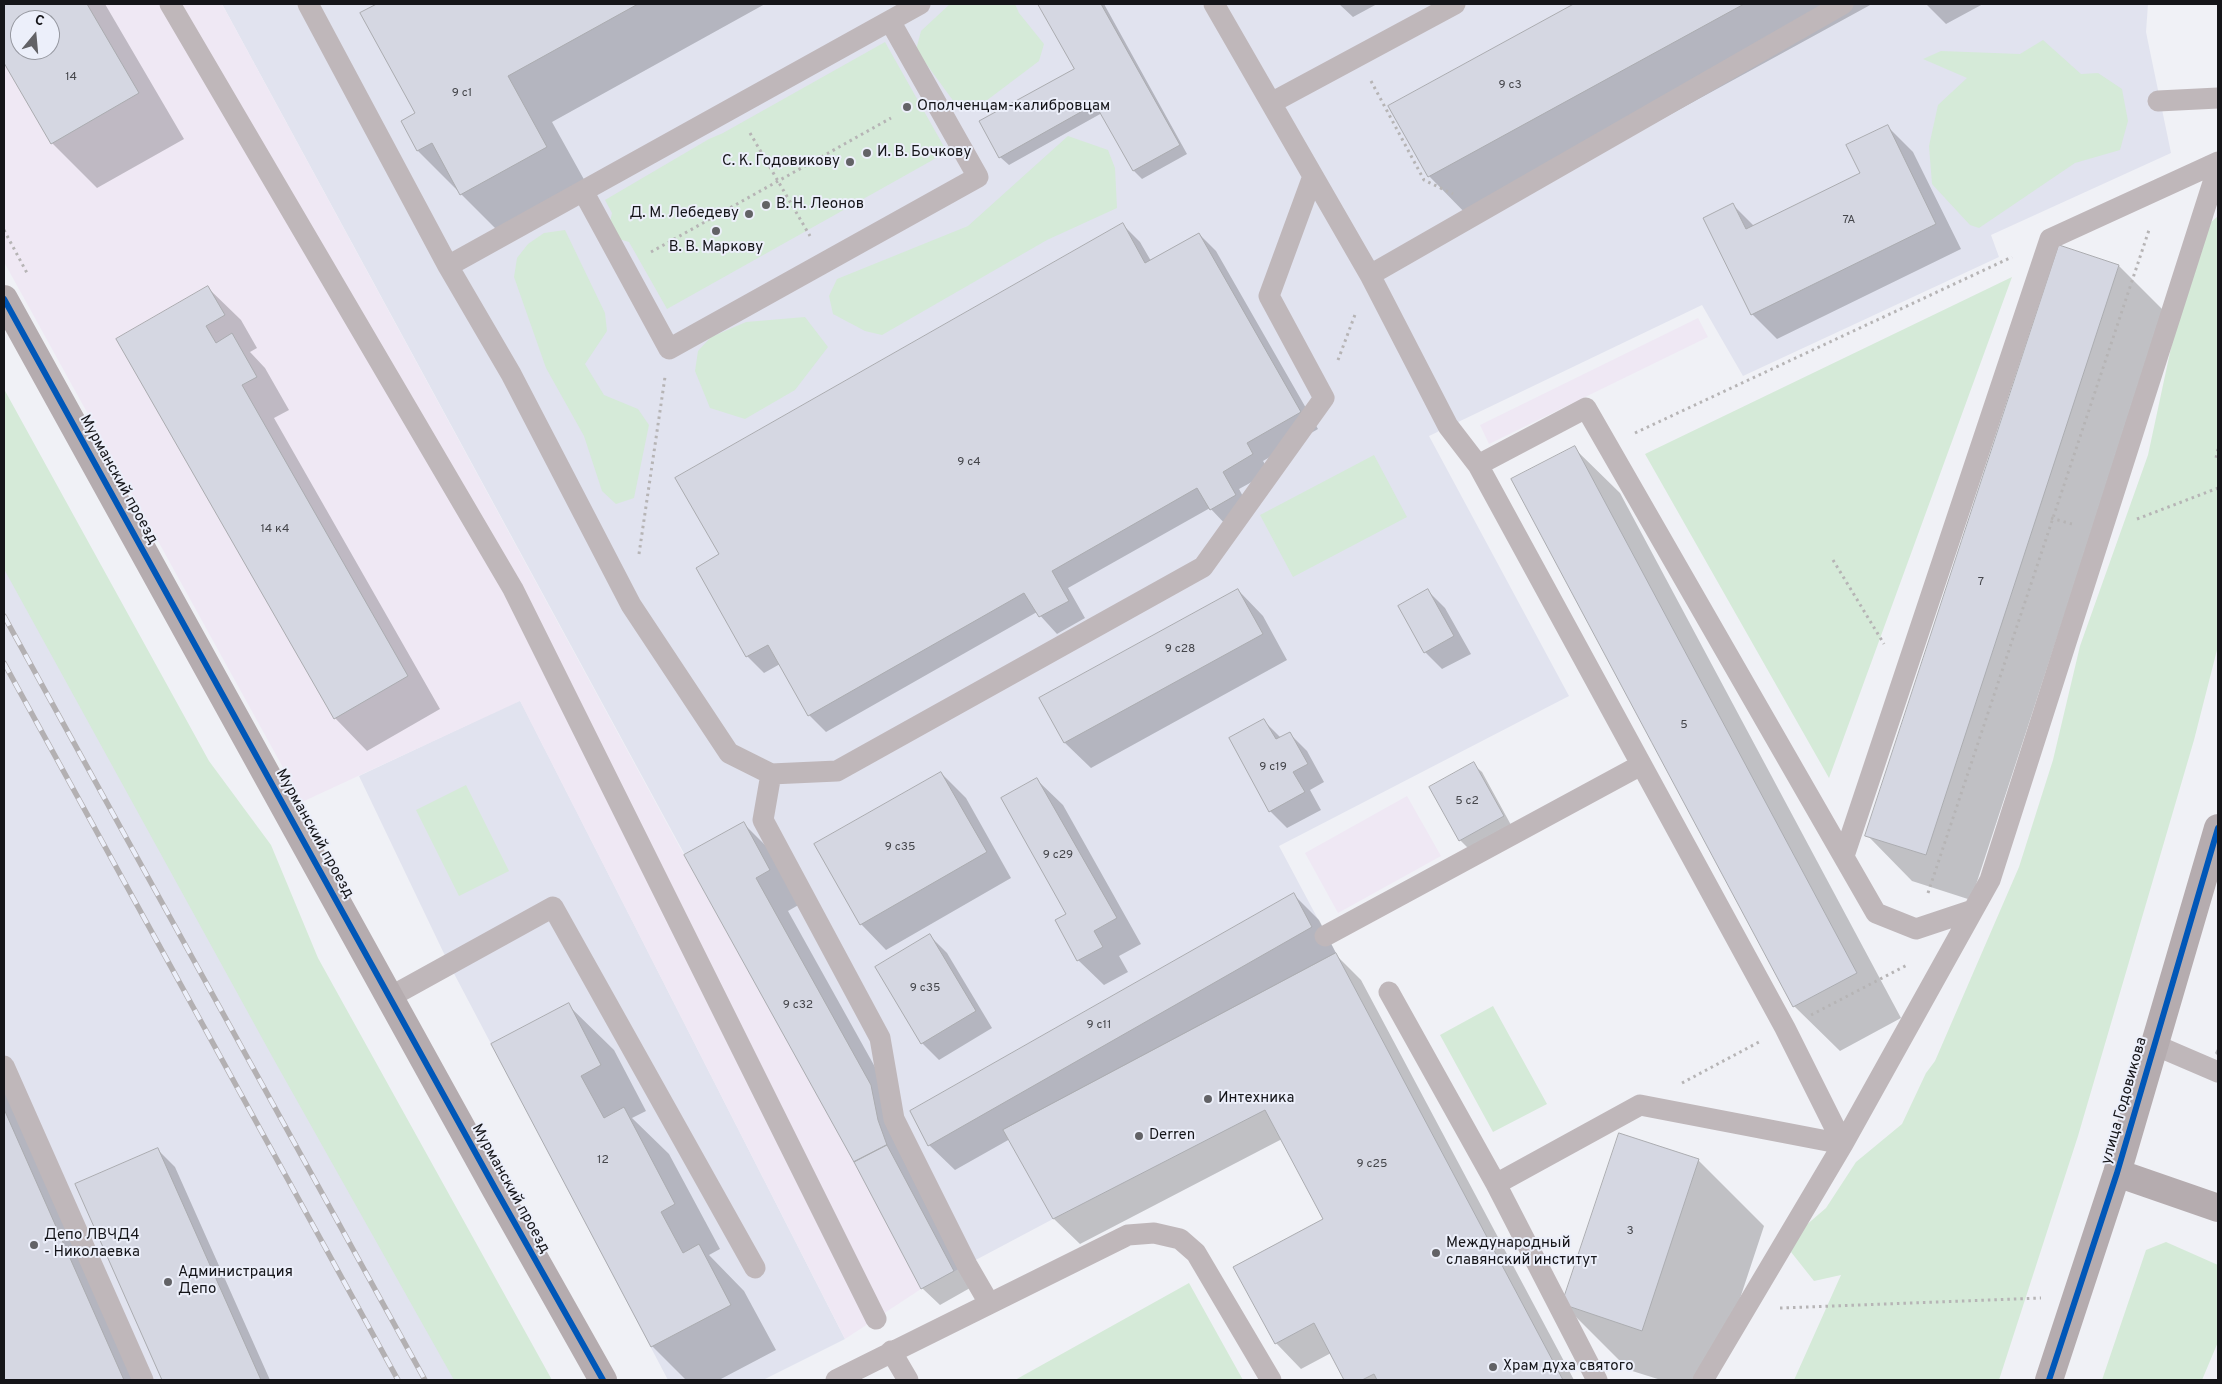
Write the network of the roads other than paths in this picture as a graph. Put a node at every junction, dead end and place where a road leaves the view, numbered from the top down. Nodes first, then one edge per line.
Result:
1 (170, 4) edge
2 (308, 4) edge
3 (920, 4) edge
4 (1214, 4) edge
5 (1455, 4) edge
6 (1843, 4) edge
7 (890, 21) junction
8 (2218, 98) edge
9 (2158, 101) dead end
10 (1271, 104) junction
11 (2218, 162) edge
12 (2218, 167) edge
13 (1313, 176) junction
14 (583, 191) junction
15 (448, 266) junction
16 (1370, 275) junction
17 (4, 299) edge
18 (1478, 465) junction
19 (1641, 765) junction
20 (771, 774) junction
21 (2218, 828) edge
22 (1844, 856) junction
23 (1973, 910) junction
24 (1325, 936) dead end
25 (1389, 992) dead end
26 (390, 997) junction
27 (2154, 1045) junction
28 (4, 1066) edge
29 (2218, 1072) edge
30 (1843, 1144) junction
31 (2117, 1173) junction
32 (1496, 1184) junction
33 (2218, 1208) edge
34 (755, 1268) dead end
35 (989, 1303) junction
36 (876, 1319) dead end
37 (891, 1351) junction
38 (143, 1380) edge
39 (603, 1380) edge
40 (836, 1380) edge
41 (908, 1380) edge
42 (1271, 1380) edge
43 (1597, 1380) edge
44 (1703, 1380) edge
45 (2050, 1380) edge

1 - 36 lane
2 - 15 lane
3 - 7 lane
4 - 10 lane
5 - 10 lane
6 - 16 lane
7 - 14 lane
7 - 14 lane
8 - 9 lane
10 - 13 lane
11 - 22 lane
12 - 23 lane
13 - 16 lane
13 - 20 lane
14 - 15 lane
15 - 20 lane
16 - 18 lane
17 - 26 street, Мурманский проезд
18 - 19 lane
18 - 22 lane
19 - 24 lane
19 - 30 lane
20 - 35 lane
21 - 27 street, улица Годовикова
22 - 23 lane
23 - 30 lane
25 - 32 lane
26 - 34 lane
26 - 39 street, Мурманский проезд
27 - 29 lane
27 - 31 street, улица Годовикова
28 - 38 lane
30 - 32 lane
30 - 44 lane
31 - 33 street
31 - 45 street, улица Годовикова
32 - 43 lane
35 - 37 lane
35 - 42 lane
37 - 40 lane
37 - 41 lane

